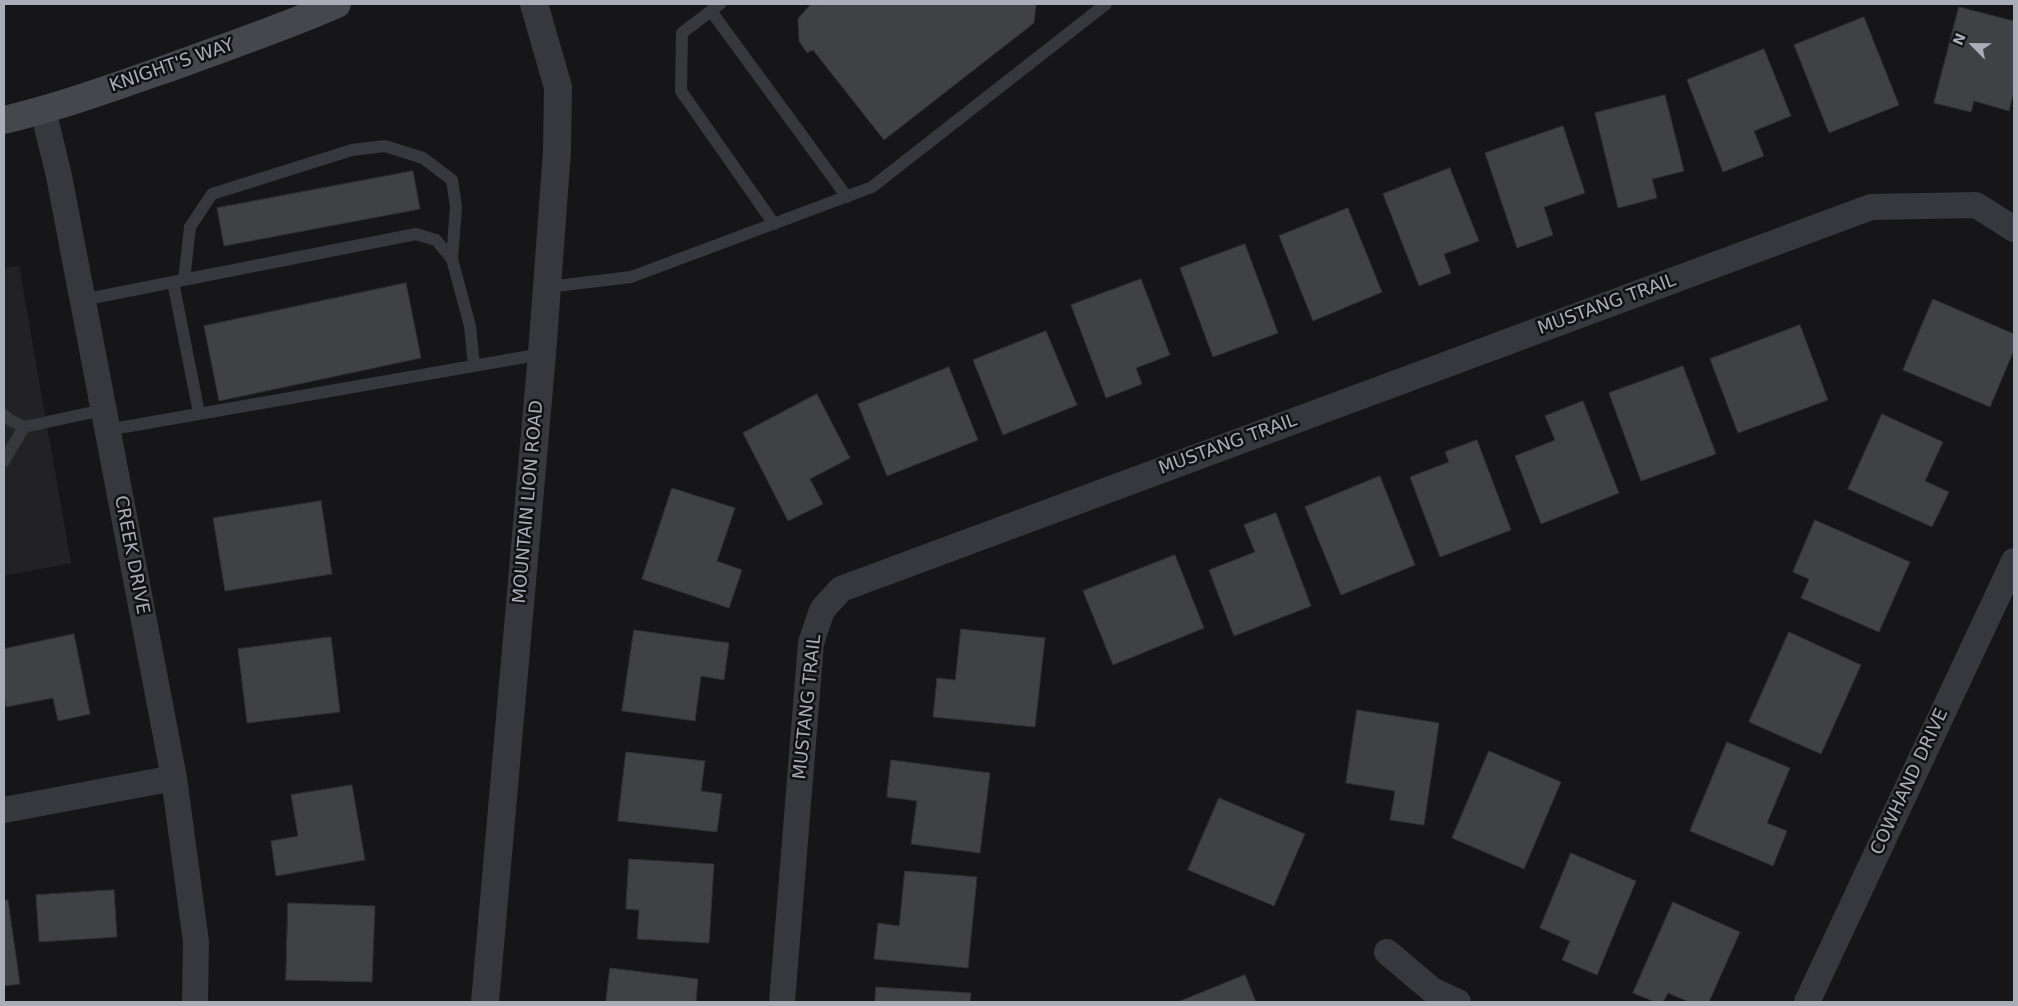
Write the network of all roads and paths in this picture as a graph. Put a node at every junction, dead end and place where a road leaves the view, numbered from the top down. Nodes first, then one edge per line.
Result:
1 (337, 4) edge
2 (534, 4) edge
3 (1106, 4) edge
4 (715, 7) edge
5 (43, 110) junction
6 (4, 120) edge
7 (847, 196) junction
8 (774, 224) junction
9 (2014, 229) edge
10 (452, 259) junction
11 (179, 281) junction
12 (548, 287) junction
13 (82, 300) junction
14 (542, 354) junction
15 (474, 365) junction
16 (199, 413) junction
17 (4, 415) edge
18 (105, 420) junction
19 (24, 427) junction
20 (4, 461) edge
21 (2014, 561) edge
22 (174, 778) junction
23 (4, 810) edge
24 (1387, 952) dead end
25 (195, 1002) edge
26 (485, 1002) edge
27 (782, 1002) edge
28 (1458, 1002) edge
29 (1807, 1002) edge

1 - 5 main road, KNIGHT'S WAY
2 - 12 street, MOUNTAIN LION ROAD
3 - 7 lane
4 - 7 lane
4 - 8 lane
5 - 6 main road, KNIGHT'S WAY
5 - 13 street, CREEK DRIVE
7 - 8 lane
8 - 12 lane
9 - 27 street, MUSTANG TRAIL
10 - 11 lane
10 - 11 lane
10 - 15 lane
11 - 13 lane
11 - 16 lane
12 - 14 street, MOUNTAIN LION ROAD
13 - 18 street, CREEK DRIVE
14 - 15 lane
14 - 26 street, MOUNTAIN LION ROAD
15 - 16 lane
16 - 18 lane
17 - 19 lane
18 - 19 lane
18 - 22 street, CREEK DRIVE
19 - 20 lane
21 - 29 street, COWHAND DRIVE
22 - 23 street
22 - 25 street, CREEK DRIVE
24 - 28 street

